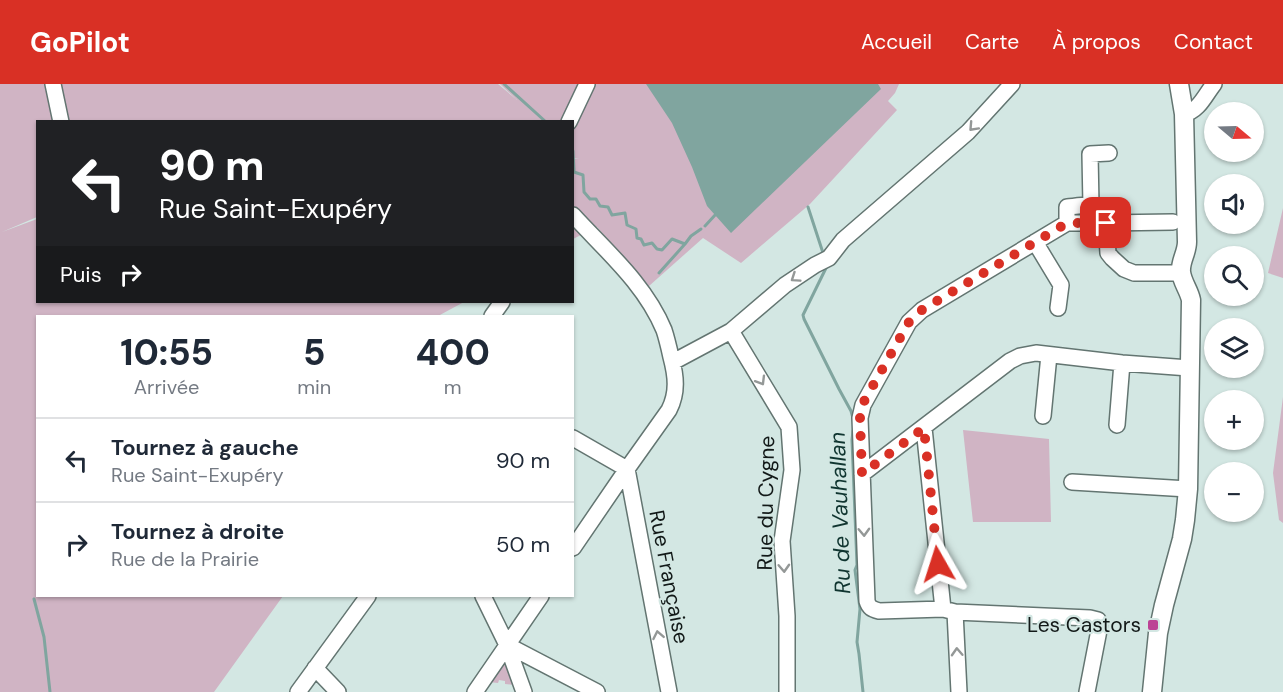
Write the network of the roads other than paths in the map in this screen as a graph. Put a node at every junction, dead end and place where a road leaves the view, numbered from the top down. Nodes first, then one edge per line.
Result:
1 (52, 84) edge
2 (587, 84) edge
3 (1012, 84) edge
4 (1179, 84) edge
5 (1214, 84) edge
6 (1184, 114) junction
7 (60, 120) edge
8 (570, 120) edge
9 (1109, 153) dead end
10 (1091, 206) junction
11 (574, 216) edge
12 (1173, 222) dead end
13 (1067, 223) junction
14 (1106, 223) junction
15 (1035, 242) junction
16 (1181, 273) junction
17 (1058, 308) dead end
18 (731, 331) junction
19 (1049, 355) junction
20 (672, 362) junction
21 (1122, 363) junction
22 (1190, 368) junction
23 (1043, 416) dead end
24 (1117, 425) dead end
25 (924, 428) junction
26 (574, 439) edge
27 (627, 469) junction
28 (862, 474) junction
29 (1072, 482) dead end
30 (1188, 489) junction
31 (574, 547) edge
32 (367, 597) edge
33 (483, 597) edge
34 (540, 597) edge
35 (949, 610) junction
36 (507, 645) junction
37 (315, 668) junction
38 (298, 692) edge
39 (338, 692) edge
40 (475, 692) edge
41 (524, 692) edge
42 (597, 692) edge
43 (669, 692) edge
44 (788, 692) edge
45 (959, 692) edge
46 (1087, 692) edge
47 (1152, 692) edge

1 - 7 street
2 - 8 street
3 -> 18 street
4 - 6 main road
5 - 6 street
6 - 16 main road
9 - 10 street
10 - 13 street
10 - 14 street
11 - 20 street
12 - 14 street
13 - 14 street
13 - 15 street
14 - 16 street
15 - 17 street
15 - 28 street
16 - 22 main road
18 - 20 street
18 -> 44 street, Rue du Cygne
19 - 21 street
19 - 23 street
19 - 25 street
20 - 27 street
21 - 22 street
21 - 24 street
22 - 30 main road
25 - 28 street
25 - 35 street
26 - 27 street
27 - 31 street
43 -> 27 street, Rue Française
28 -> 35 street
29 - 30 street
30 - 47 main road
32 - 37 street
33 - 36 street
34 - 36 street
45 -> 35 street
35 - 46 street
36 - 40 street
36 - 41 street
36 - 42 street
37 - 38 street
37 - 39 street

